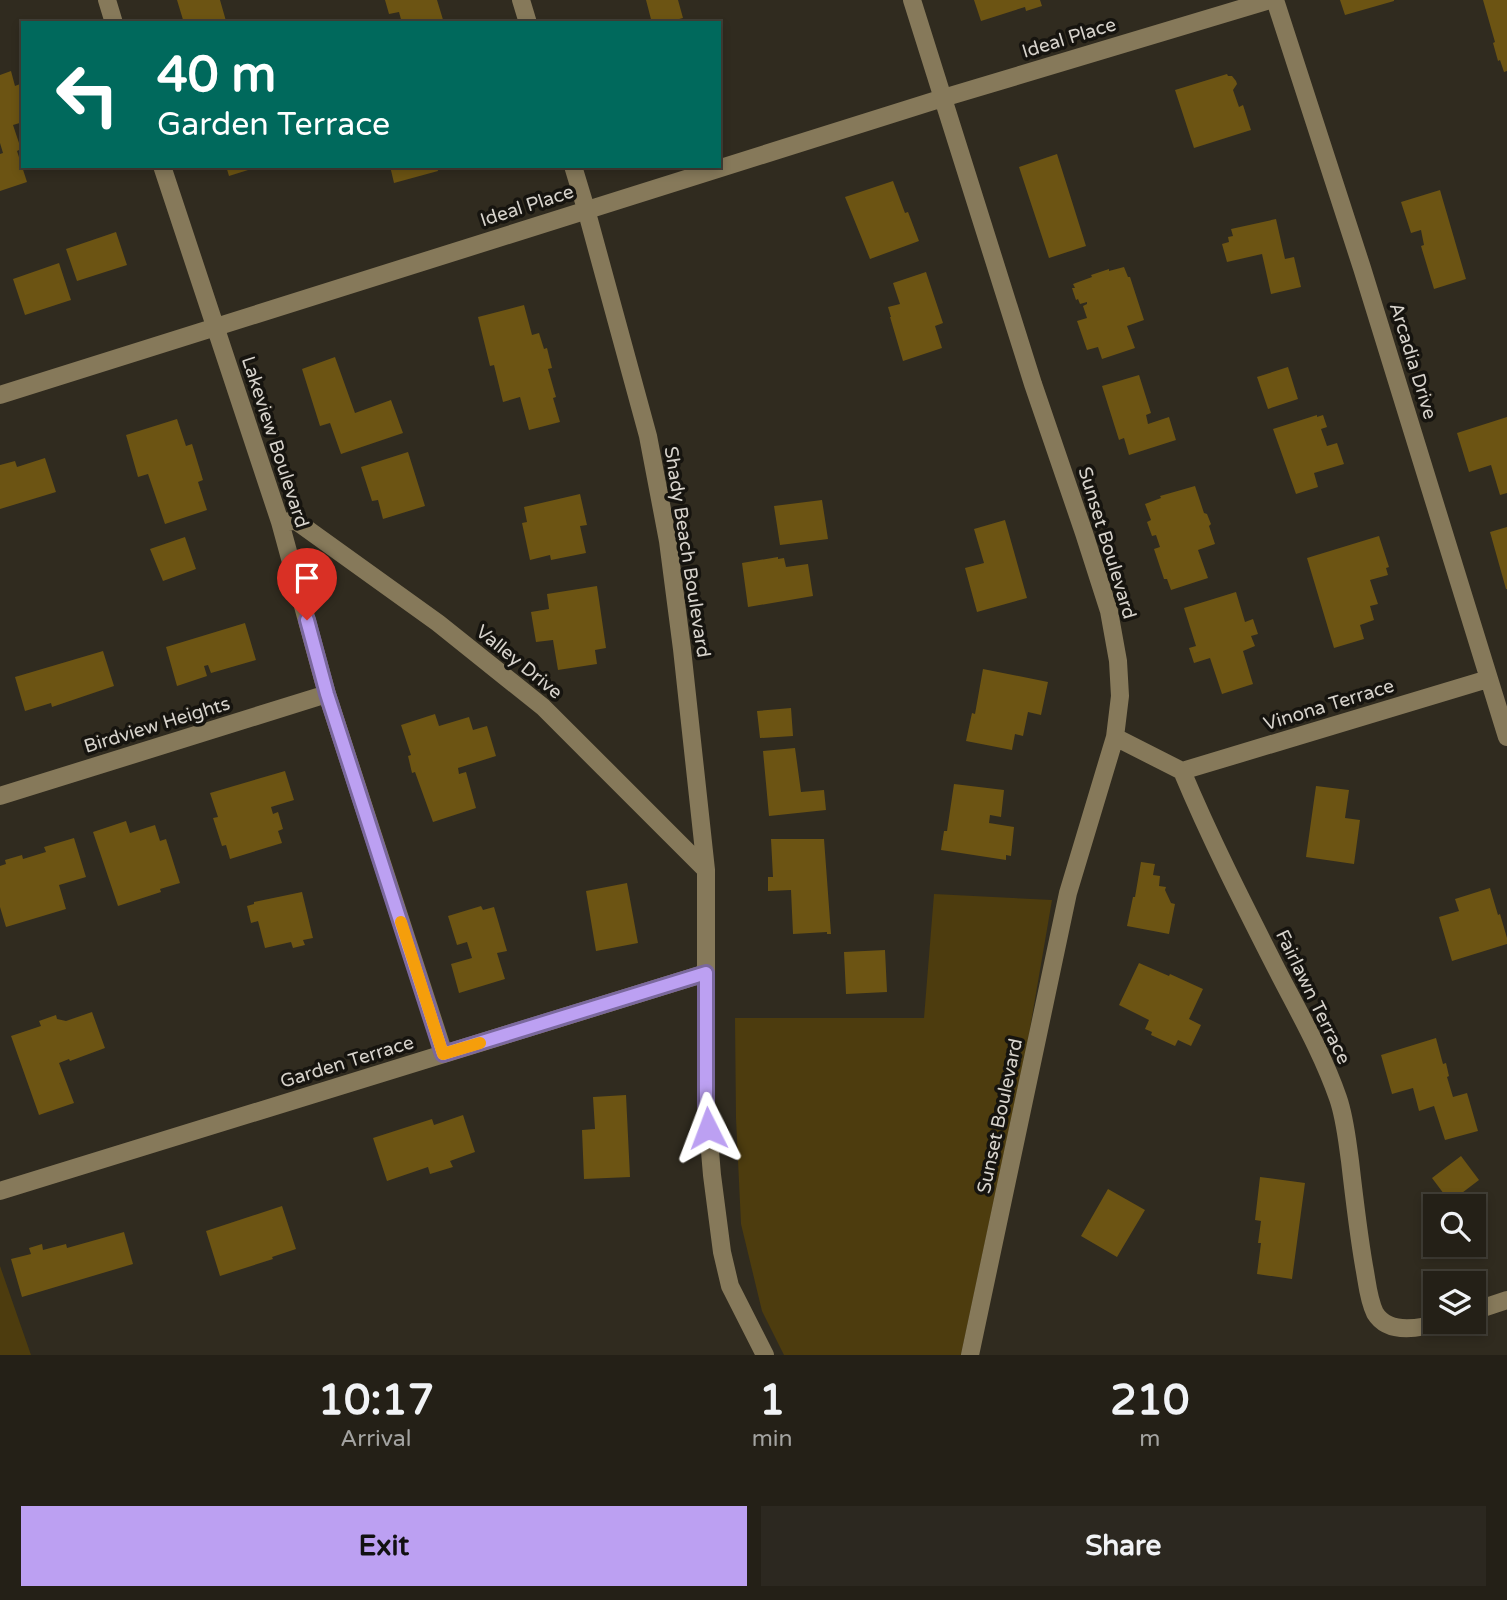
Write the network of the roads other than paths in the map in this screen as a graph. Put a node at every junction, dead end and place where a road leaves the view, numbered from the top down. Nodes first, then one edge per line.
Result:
1 (107, 0) edge
2 (521, 0) edge
3 (912, 0) edge
4 (1270, 0) edge
5 (1275, 0) edge
6 (113, 21) edge
7 (527, 21) edge
8 (943, 98) junction
9 (721, 167) edge
10 (163, 168) edge
11 (574, 168) edge
12 (718, 168) edge
13 (586, 209) junction
14 (215, 328) junction
15 (0, 394) edge
16 (280, 522) junction
17 (1488, 678) junction
18 (327, 694) junction
19 (1115, 737) junction
20 (1507, 737) edge
21 (1182, 771) junction
22 (0, 796) edge
23 (706, 870) junction
24 (706, 973) junction
25 (443, 1054) junction
26 (0, 1191) edge
27 (1507, 1300) edge
28 (1486, 1307) edge
29 (1423, 1327) edge
30 (765, 1355) edge
31 (970, 1355) edge

1 - 6 street
2 - 7 street
3 - 8 street, Sunset Boulevard
4 - 8 street, Ideal Place
5 - 17 street, Arcadia Drive
8 - 9 street, Ideal Place
8 - 19 street, Sunset Boulevard
10 - 14 street, Lakeview Boulevard
11 - 13 street, Shady Beach Boulevard
12 - 13 street, Ideal Place
13 - 14 street, Ideal Place
13 - 23 street, Shady Beach Boulevard
14 - 15 street, Ideal Place
14 - 16 street, Lakeview Boulevard
16 - 18 street, Lakeview Boulevard
16 - 23 street, Valley Drive
17 - 20 street, Arcadia Drive
17 - 21 street, Vinona Terrace
18 - 22 street, Birdview Heights
18 - 25 street, Lakeview Boulevard
19 - 21 street
19 - 31 street, Sunset Boulevard
21 - 29 street, Fairlawn Terrace
23 - 24 street, Shady Beach Boulevard
24 - 25 street, Garden Terrace
24 - 30 street
25 - 26 street, Garden Terrace
27 - 28 street

